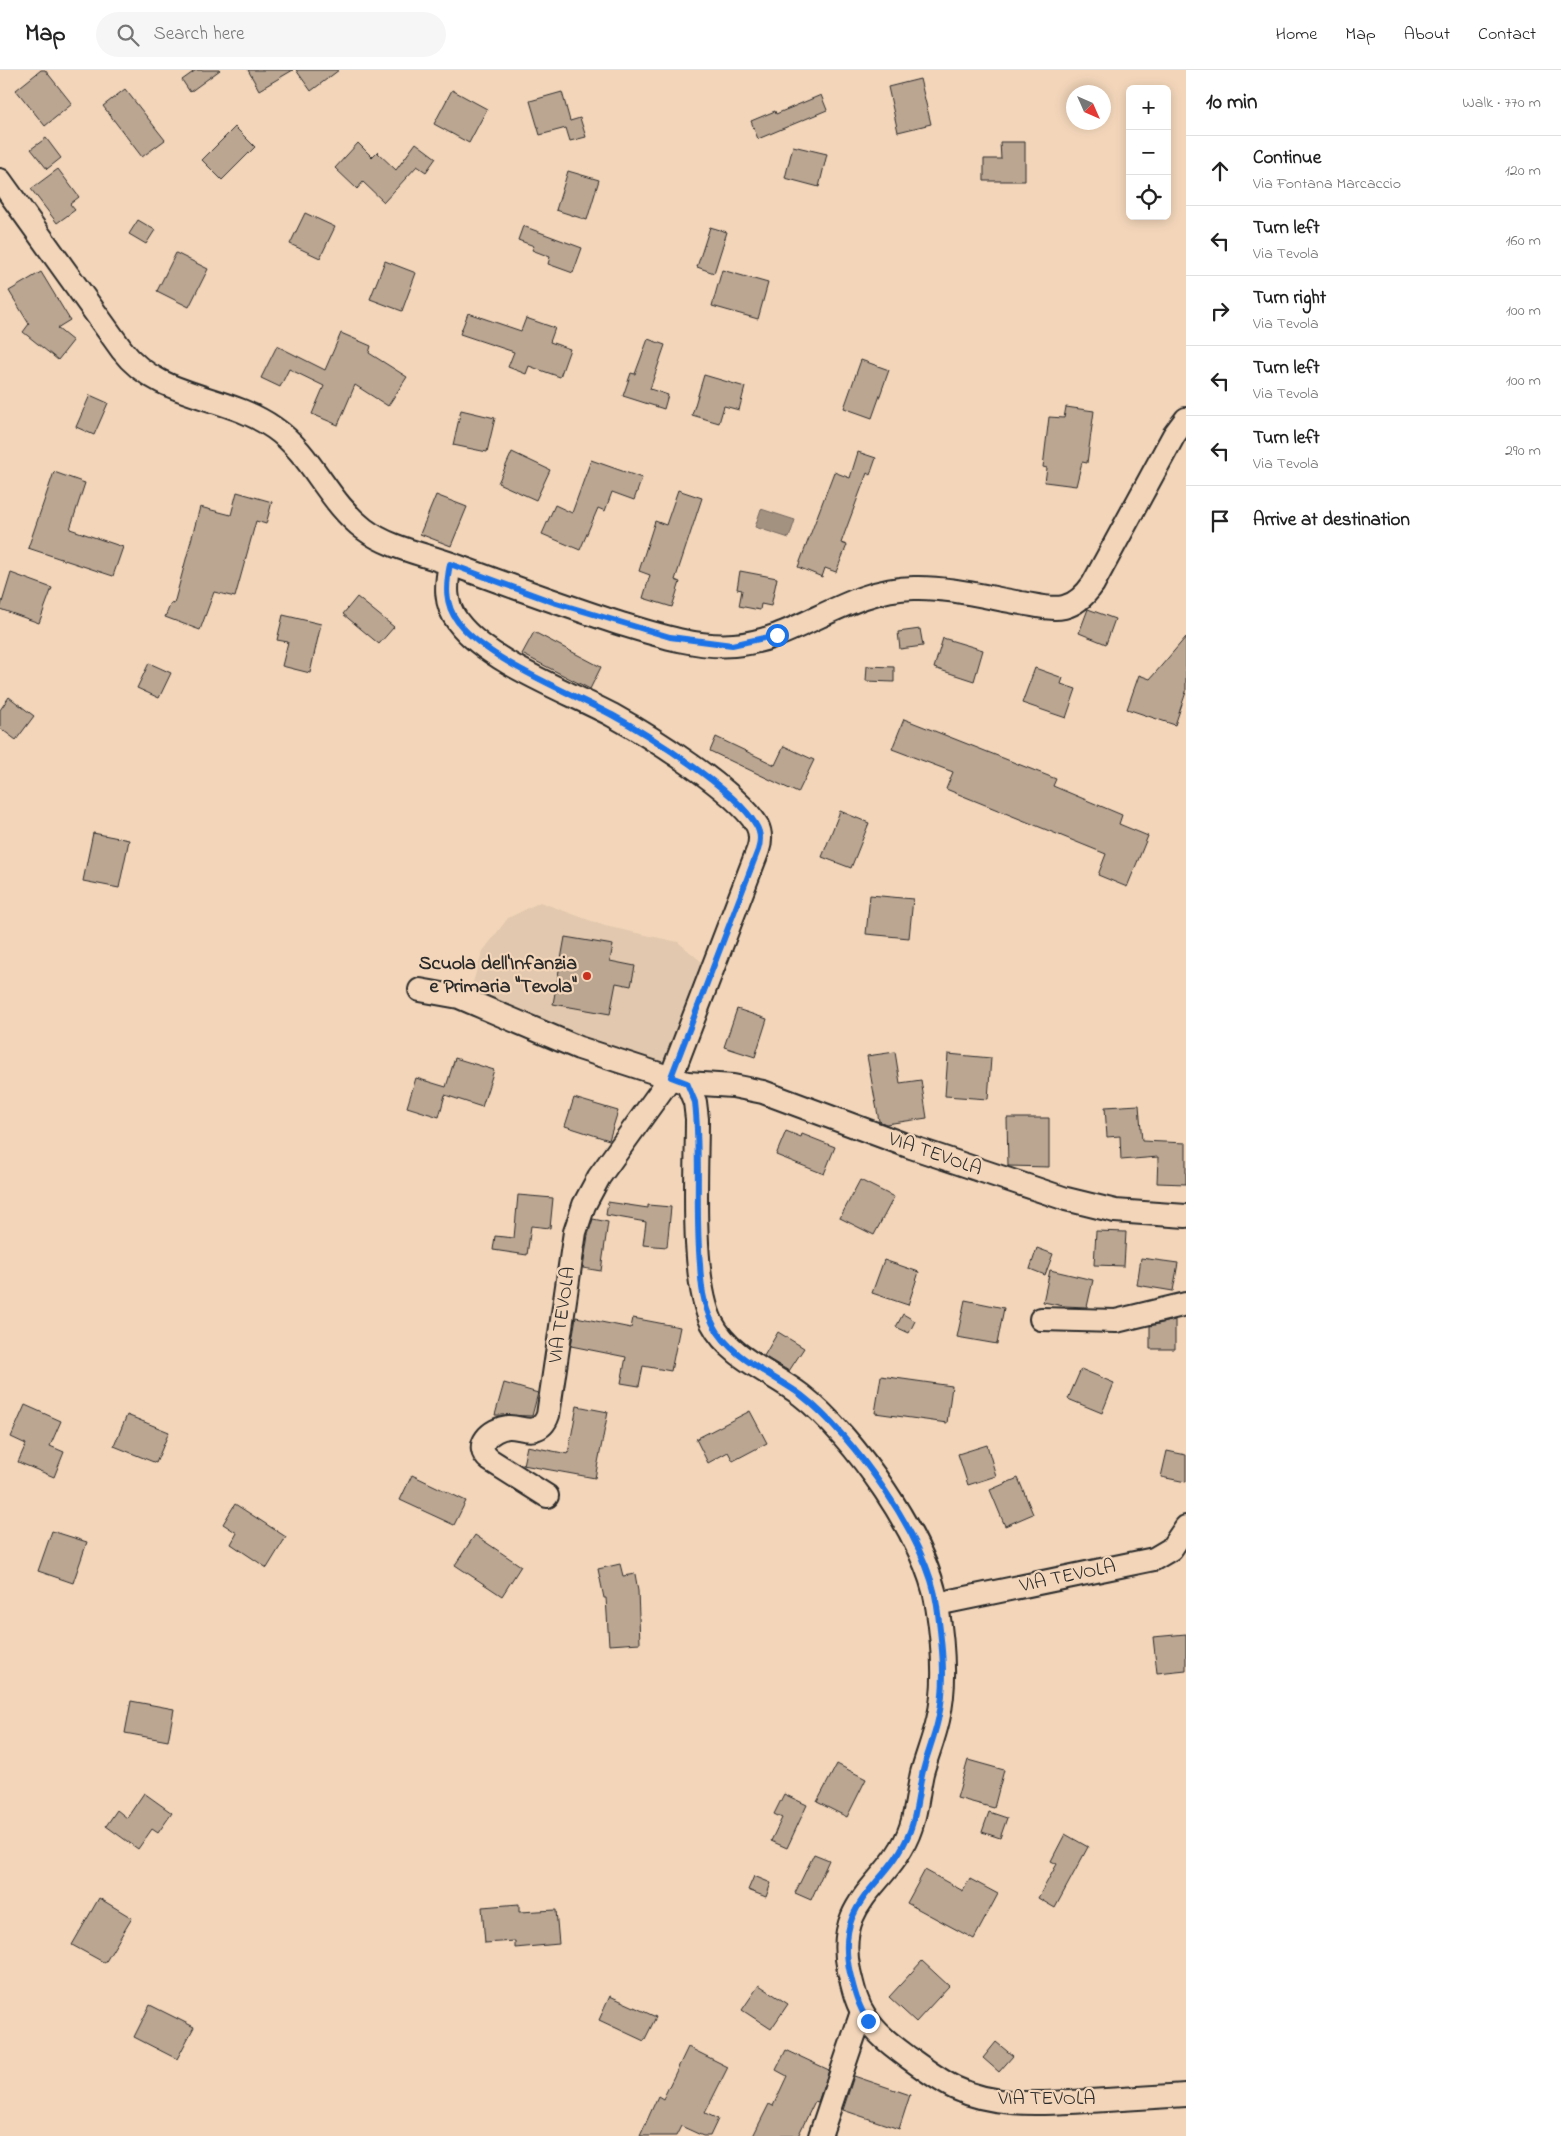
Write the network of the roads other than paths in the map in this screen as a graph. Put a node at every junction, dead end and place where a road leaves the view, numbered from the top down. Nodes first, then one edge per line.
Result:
1 (0, 180) edge
2 (1186, 419) edge
3 (450, 564) junction
4 (420, 990) dead end
5 (679, 1080) junction
6 (1186, 1216) edge
7 (1186, 1304) edge
8 (1042, 1319) dead end
9 (547, 1496) dead end
10 (1186, 1527) edge
11 (937, 1604) junction
12 (862, 2012) junction
13 (1186, 2095) edge
14 (820, 2136) edge

1 - 3 street
2 - 3 street
3 - 5 street, VIA TEVOLA
4 - 5 street, VIA TEVOLA
5 - 6 street, VIA TEVOLA
5 - 9 street, VIA TEVOLA
5 - 11 street, VIA TEVOLA
7 - 8 street
10 - 11 street, VIA TEVOLA
11 - 12 street, VIA TEVOLA
12 - 13 street, VIA TEVOLA
12 - 14 street

